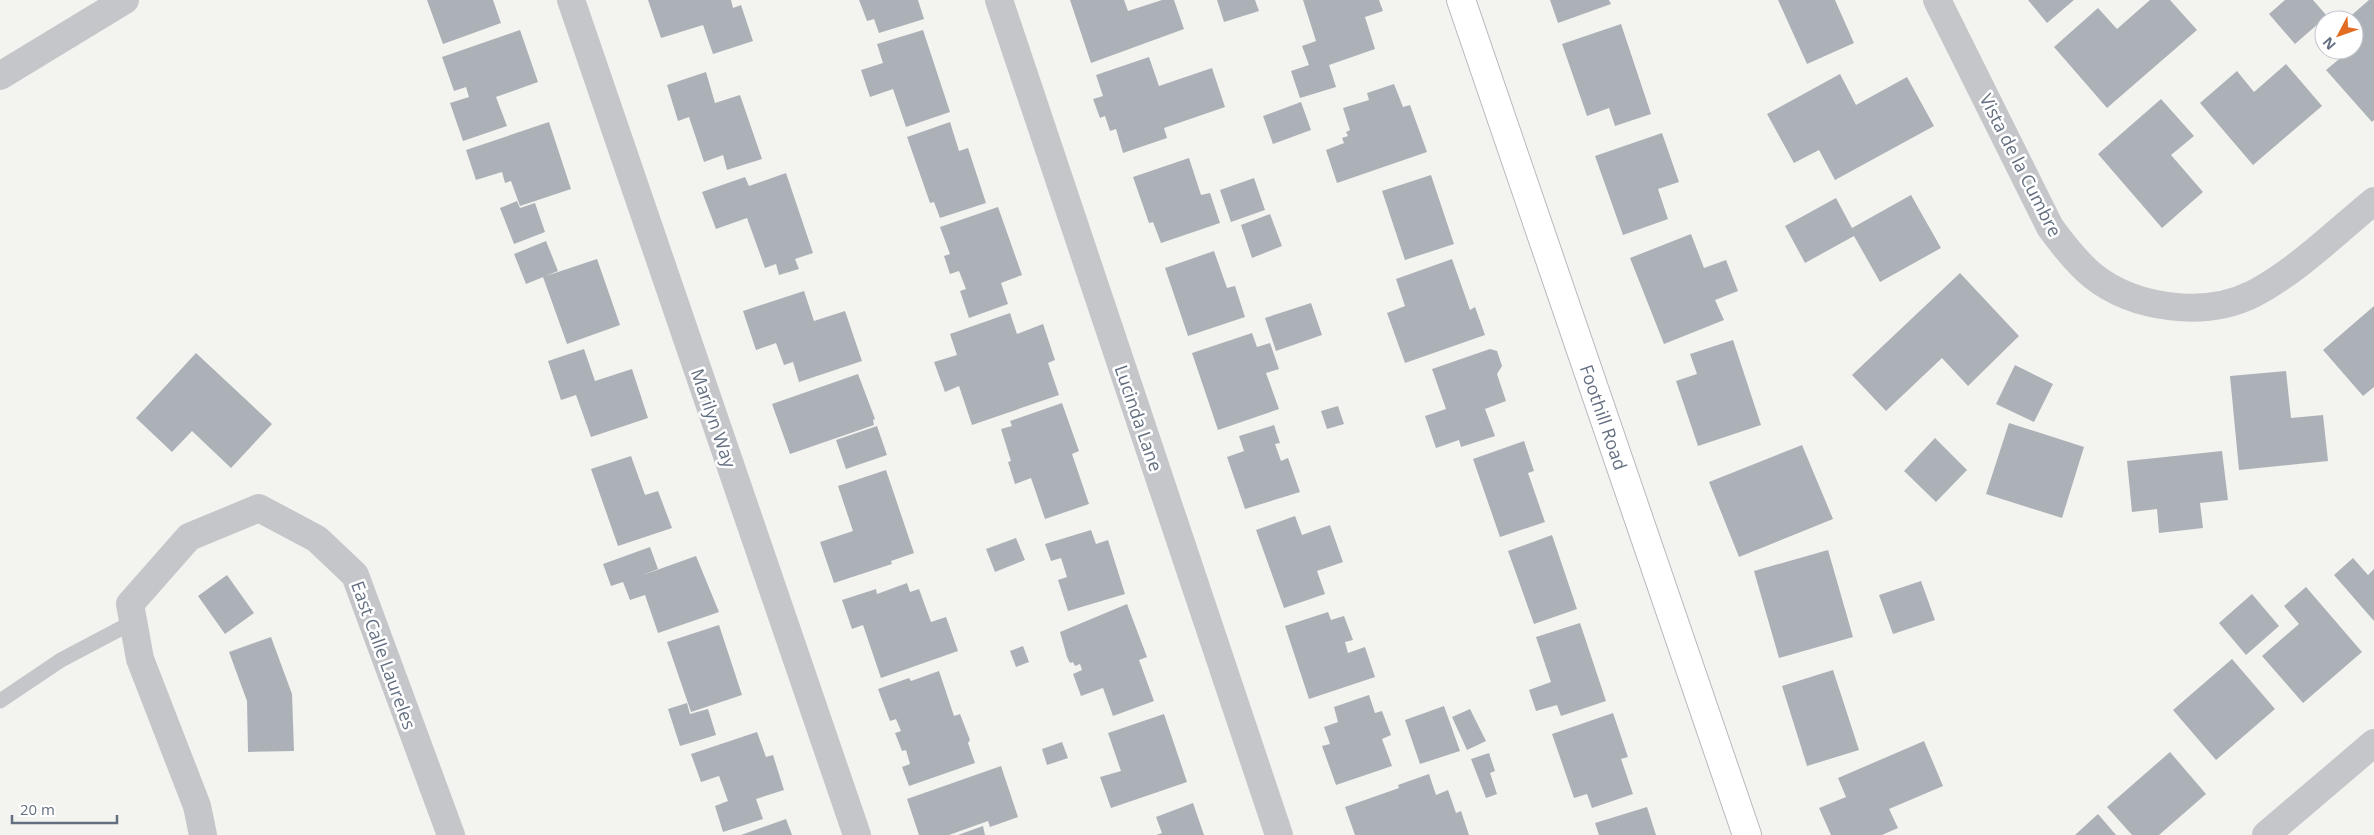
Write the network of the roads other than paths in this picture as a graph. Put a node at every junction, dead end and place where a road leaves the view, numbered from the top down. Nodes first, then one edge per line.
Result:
1 (125, 0) edge
2 (571, 0) edge
3 (999, 0) edge
4 (1461, 0) edge
5 (1937, 0) edge
6 (0, 76) edge
7 (2374, 201) edge
8 (133, 622) junction
9 (0, 701) edge
10 (2374, 743) edge
11 (203, 835) edge
12 (451, 835) edge
13 (857, 835) edge
14 (1279, 835) edge
15 (1747, 835) edge
16 (2266, 835) edge

1 - 6 street
2 - 13 street, Marilyn Way
3 - 14 street, Lucinda Lane
4 - 15 main road, Foothill Road
5 - 7 street, Vista de la Cumbre
8 - 9 lane
8 - 11 street, East Calle Laureles
8 - 12 street, East Calle Laureles
10 - 16 street

